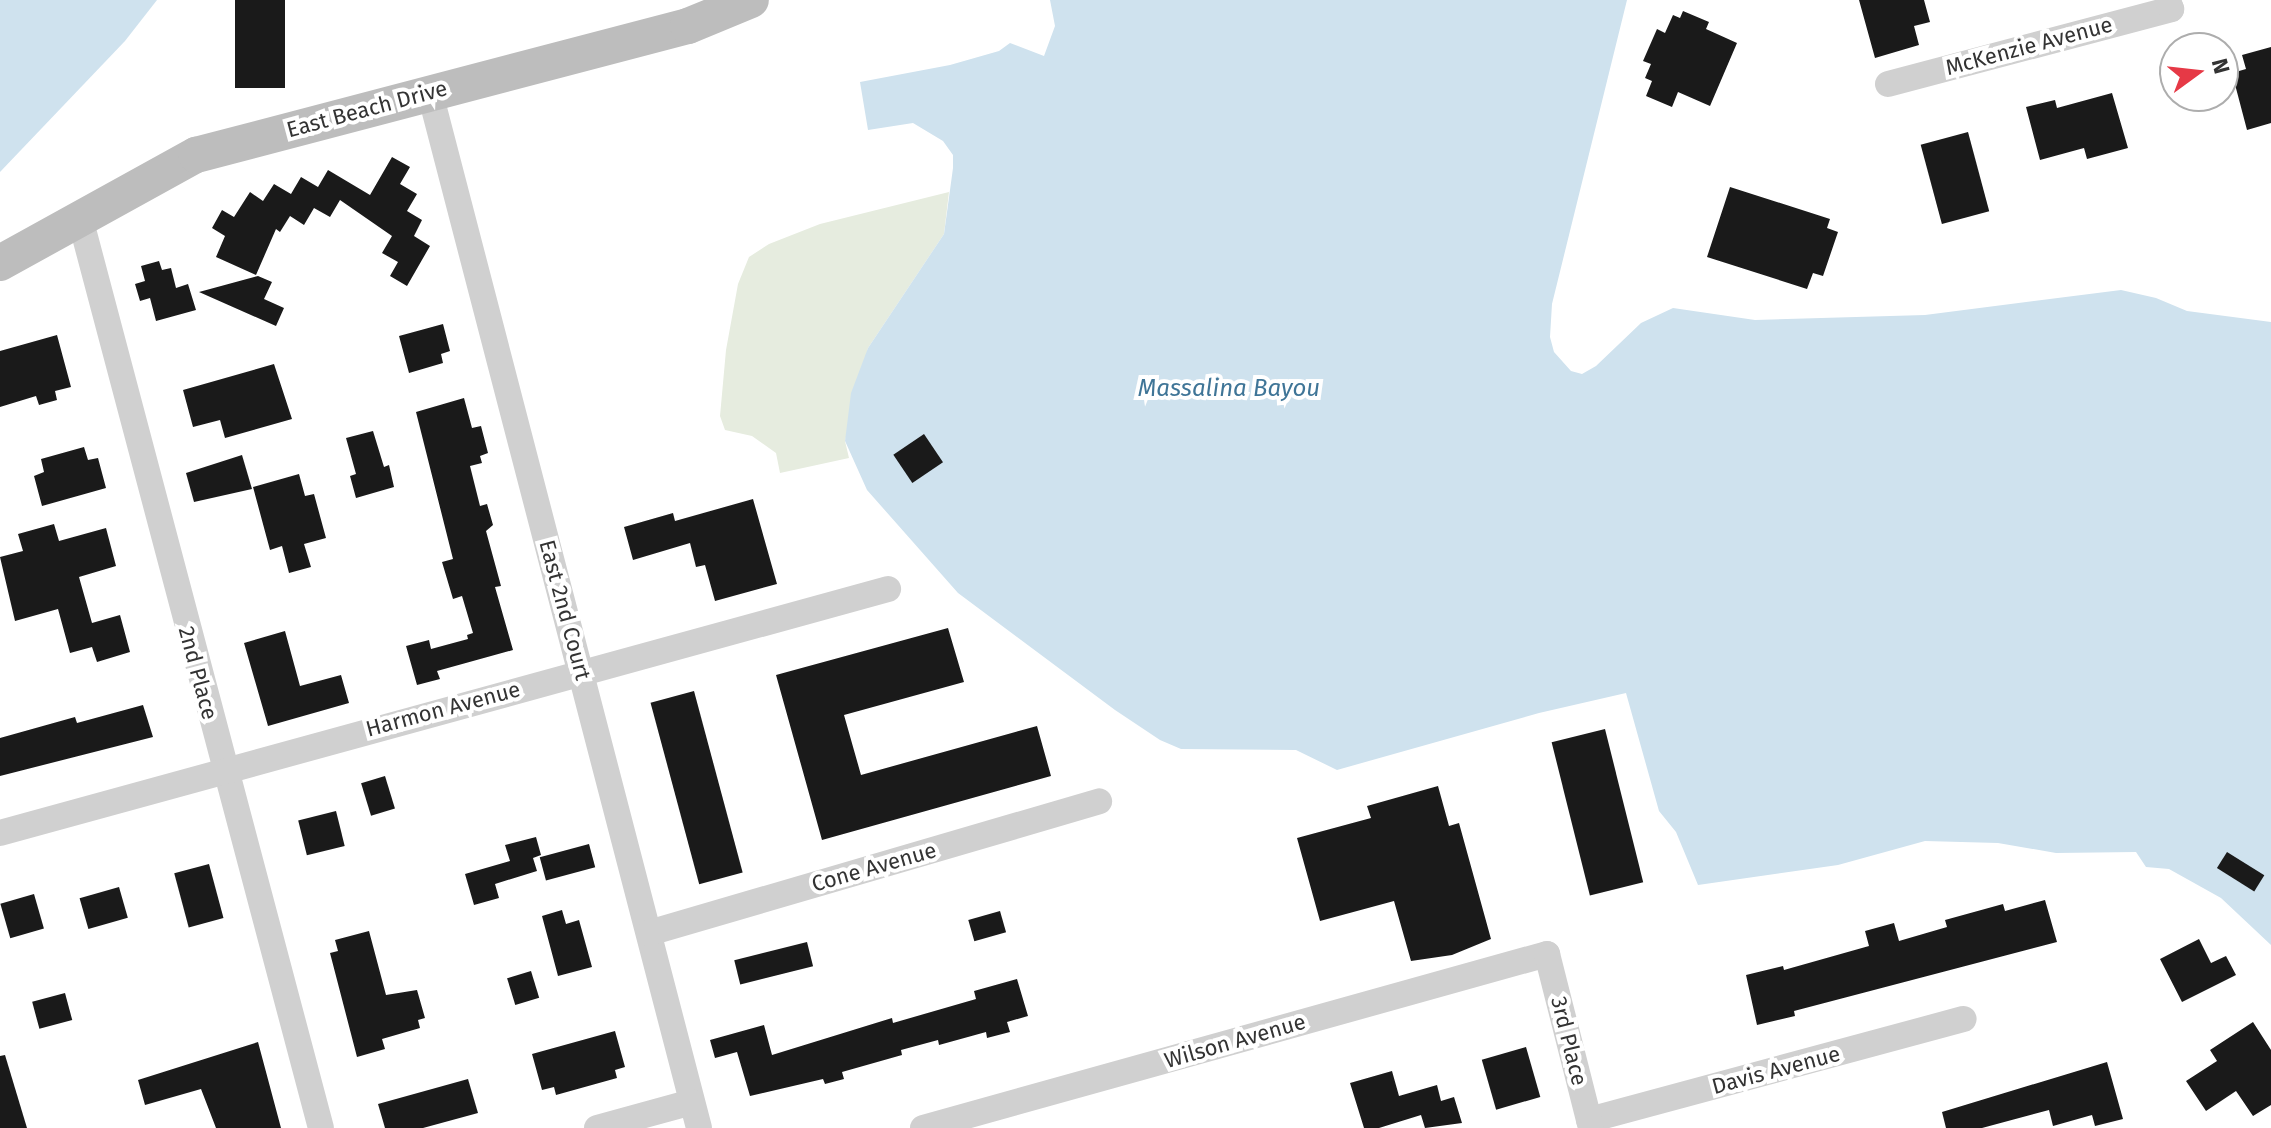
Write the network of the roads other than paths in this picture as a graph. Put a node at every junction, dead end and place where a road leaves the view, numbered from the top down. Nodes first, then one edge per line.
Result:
1 (751, 0) edge
2 (2169, 5) edge
3 (1888, 84) dead end
4 (430, 93) junction
5 (80, 218) junction
6 (0, 263) edge
7 (888, 589) dead end
8 (582, 671) junction
9 (223, 770) junction
10 (1099, 801) dead end
11 (0, 833) edge
12 (649, 933) junction
13 (1547, 954) joint
14 (1964, 1019) dead end
15 (692, 1102) junction
16 (1590, 1124) edge
17 (321, 1128) edge
18 (597, 1128) edge
19 (699, 1128) edge
20 (923, 1128) edge

1 - 4 street, East Beach Drive
2 - 3 street, McKenzie Avenue
4 - 5 street, East Beach Drive
4 - 8 street, East 2nd Court
5 - 6 street, East Beach Drive
5 - 9 street, 2nd Place
7 - 8 street, Harmon Avenue
8 - 9 street, Harmon Avenue
8 - 12 street, East 2nd Court
9 - 11 street, Harmon Avenue
9 - 17 street, 2nd Place
10 - 12 street, Cone Avenue
12 - 15 street, East 2nd Court
13 - 16 street, 3rd Place
13 - 20 street, Wilson Avenue
14 - 16 street, Davis Avenue
15 - 18 street
15 - 19 street, East 2nd Court

